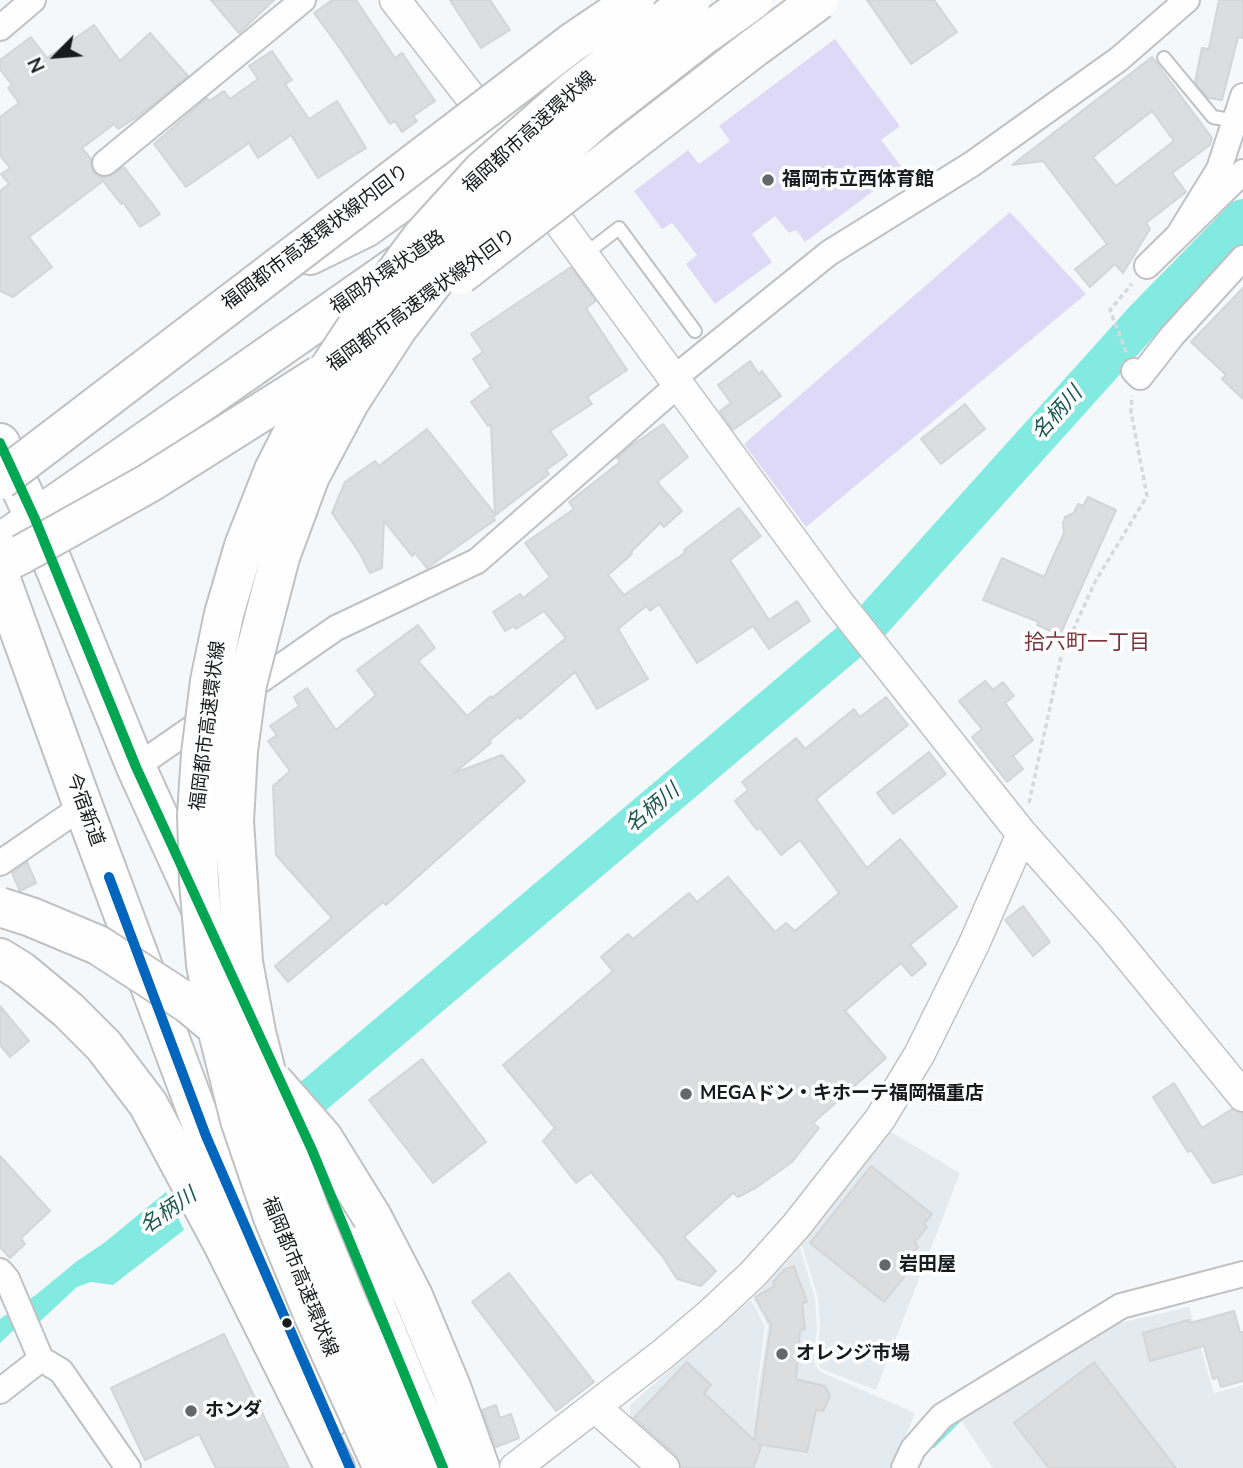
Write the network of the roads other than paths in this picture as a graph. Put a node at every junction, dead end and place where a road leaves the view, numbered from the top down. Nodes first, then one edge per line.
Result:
1 (33, 0) edge
2 (303, 0) edge
3 (395, 0) edge
4 (635, 0) edge
5 (647, 0) edge
6 (683, 0) edge
7 (691, 0) edge
8 (753, 0) edge
9 (775, 0) edge
10 (819, 0) edge
11 (1187, 0) edge
12 (0, 28) edge
13 (629, 39) junction
14 (1164, 58) dead end
15 (1243, 96) edge
16 (1236, 121) junction
17 (498, 132) junction
18 (105, 163) dead end
19 (1243, 172) edge
20 (529, 180) junction
21 (1179, 234) junction
22 (583, 255) junction
23 (1243, 258) edge
24 (1147, 266) road end
25 (695, 331) dead end
26 (1134, 371) road end
27 (676, 382) junction
28 (2, 464) edge
29 (35, 519) junction
30 (0, 543) edge
31 (0, 565) edge
32 (0, 577) edge
33 (136, 767) junction
34 (83, 806) junction
35 (1022, 834) junction
36 (0, 863) edge
37 (0, 906) edge
38 (0, 958) edge
39 (1243, 1096) edge
40 (0, 1271) edge
41 (1243, 1274) edge
42 (7, 1300) edge
43 (41, 1359) junction
44 (0, 1391) edge
45 (595, 1407) junction
46 (128, 1468) edge
47 (335, 1468) edge
48 (350, 1468) edge
49 (383, 1468) edge
50 (422, 1468) edge
51 (443, 1468) edge
52 (480, 1468) edge
53 (514, 1468) edge
54 (664, 1468) edge
55 (904, 1468) edge

1 - 12 street
2 - 18 street
3 - 17 street
4 - 28 highway, 福岡都市高速環状線内回り, bridge
5 - 13 street
6 - 13 highway
7 - 49 highway, 福岡都市高速環状線, bridge
8 - 50 highway, bridge
9 - 20 highway, 福岡外環状道路
10 - 31 highway, 福岡都市高速環状線外回り, bridge
11 - 27 street
13 - 17 highway
14 - 16 lane
15 - 16 street
16 - 21 street
17 - 20 street
17 - 28 highway
19 - 21 street
20 - 22 street
20 - 29 highway, 福岡外環状道路
21 - 24 street
22 - 25 lane
22 - 27 street
23 - 26 street
27 - 33 street
27 - 35 street
28 - 29 highway
29 - 30 highway, 福岡外環状道路
29 - 33 highway
32 - 34 highway, 今宿新道
33 - 51 highway, bridge
34 - 36 street
34 - 48 highway, 今宿新道
35 - 39 street
35 - 45 street
37 - 52 highway, bridge
38 - 47 highway
40 - 42 street
41 - 55 street
42 - 43 street
43 - 44 street
43 - 46 street
45 - 53 street
45 - 54 street

